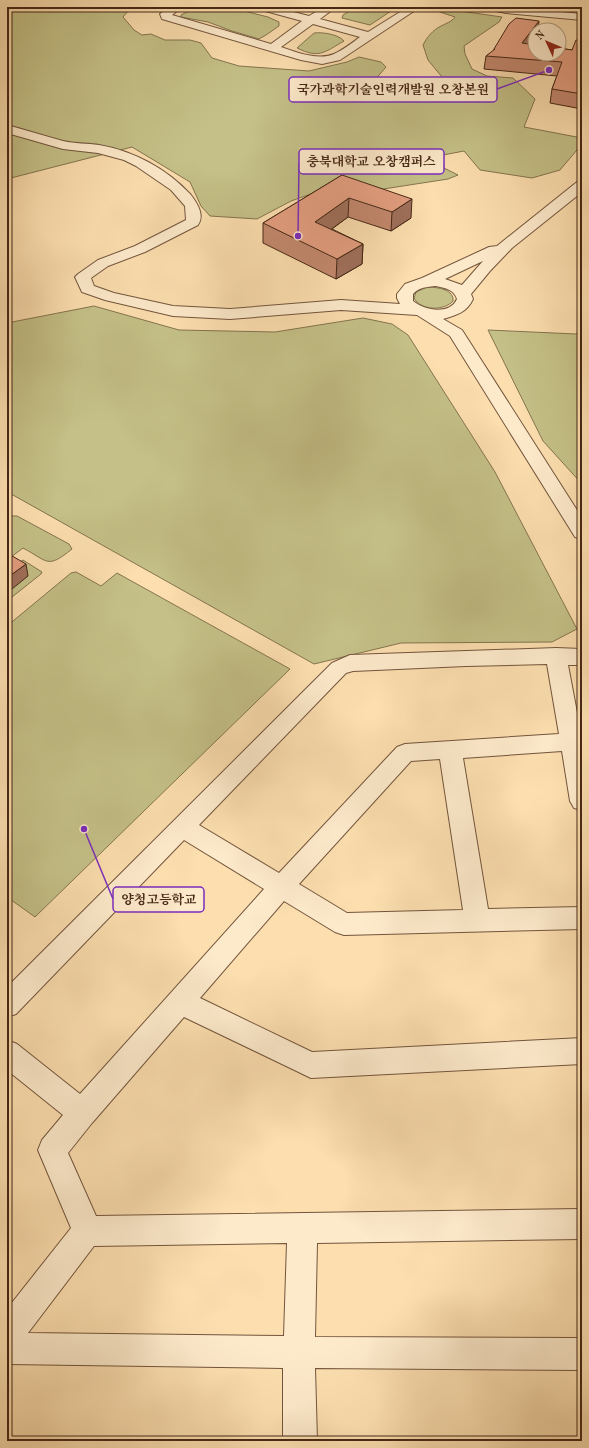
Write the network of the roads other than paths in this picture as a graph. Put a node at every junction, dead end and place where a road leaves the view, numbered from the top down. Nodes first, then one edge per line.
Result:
1 (177, 7) edge
2 (262, 7) edge
3 (332, 7) edge
4 (490, 7) edge
5 (501, 7) edge
6 (410, 8) edge
7 (582, 15) edge
8 (310, 20) junction
9 (508, 20) dead end
10 (521, 23) edge
11 (368, 36) junction
12 (273, 48) junction
13 (7, 129) edge
14 (582, 185) edge
15 (508, 244) junction
16 (426, 282) junction
17 (409, 288) junction
18 (464, 293) junction
19 (341, 305) junction
20 (459, 309) junction
21 (418, 311) junction
22 (456, 333) junction
23 (582, 532) edge
24 (556, 656) junction
25 (582, 657) edge
26 (572, 742) junction
27 (450, 750) junction
28 (582, 801) edge
29 (182, 827) junction
30 (282, 887) junction
31 (582, 918) edge
32 (477, 920) junction
33 (180, 1002) junction
34 (7, 1005) edge
35 (582, 1051) edge
36 (7, 1053) edge
37 (82, 1113) junction
38 (582, 1224) edge
39 (302, 1228) junction
40 (87, 1231) junction
41 (7, 1334) edge
42 (7, 1348) edge
43 (300, 1353) junction
44 (582, 1354) edge
45 (300, 1441) edge

1 - 12 street
2 - 8 street
3 - 8 street
4 - 7 street
5 - 7 street
6 - 11 street
8 - 11 street
8 - 12 street
9 - 10 street
11 - 12 street
13 - 19 street
14 - 15 street
15 - 16 street
15 - 18 street
16 - 17 street
16 - 18 street
17 - 19 street
17 - 21 street
18 - 20 street
19 - 21 street
20 - 21 street
20 - 22 street
21 - 22 street
22 - 23 street
24 - 25 street
24 - 26 street
24 - 29 street
26 - 27 street
26 - 28 street
27 - 30 street
27 - 32 street
29 - 30 street
29 - 34 street
30 - 32 street
30 - 33 street
31 - 32 street
33 - 35 street
33 - 37 street
36 - 37 street
37 - 40 street
38 - 39 street
39 - 40 street
39 - 43 street
40 - 41 street
42 - 43 street
43 - 44 street
43 - 45 street

